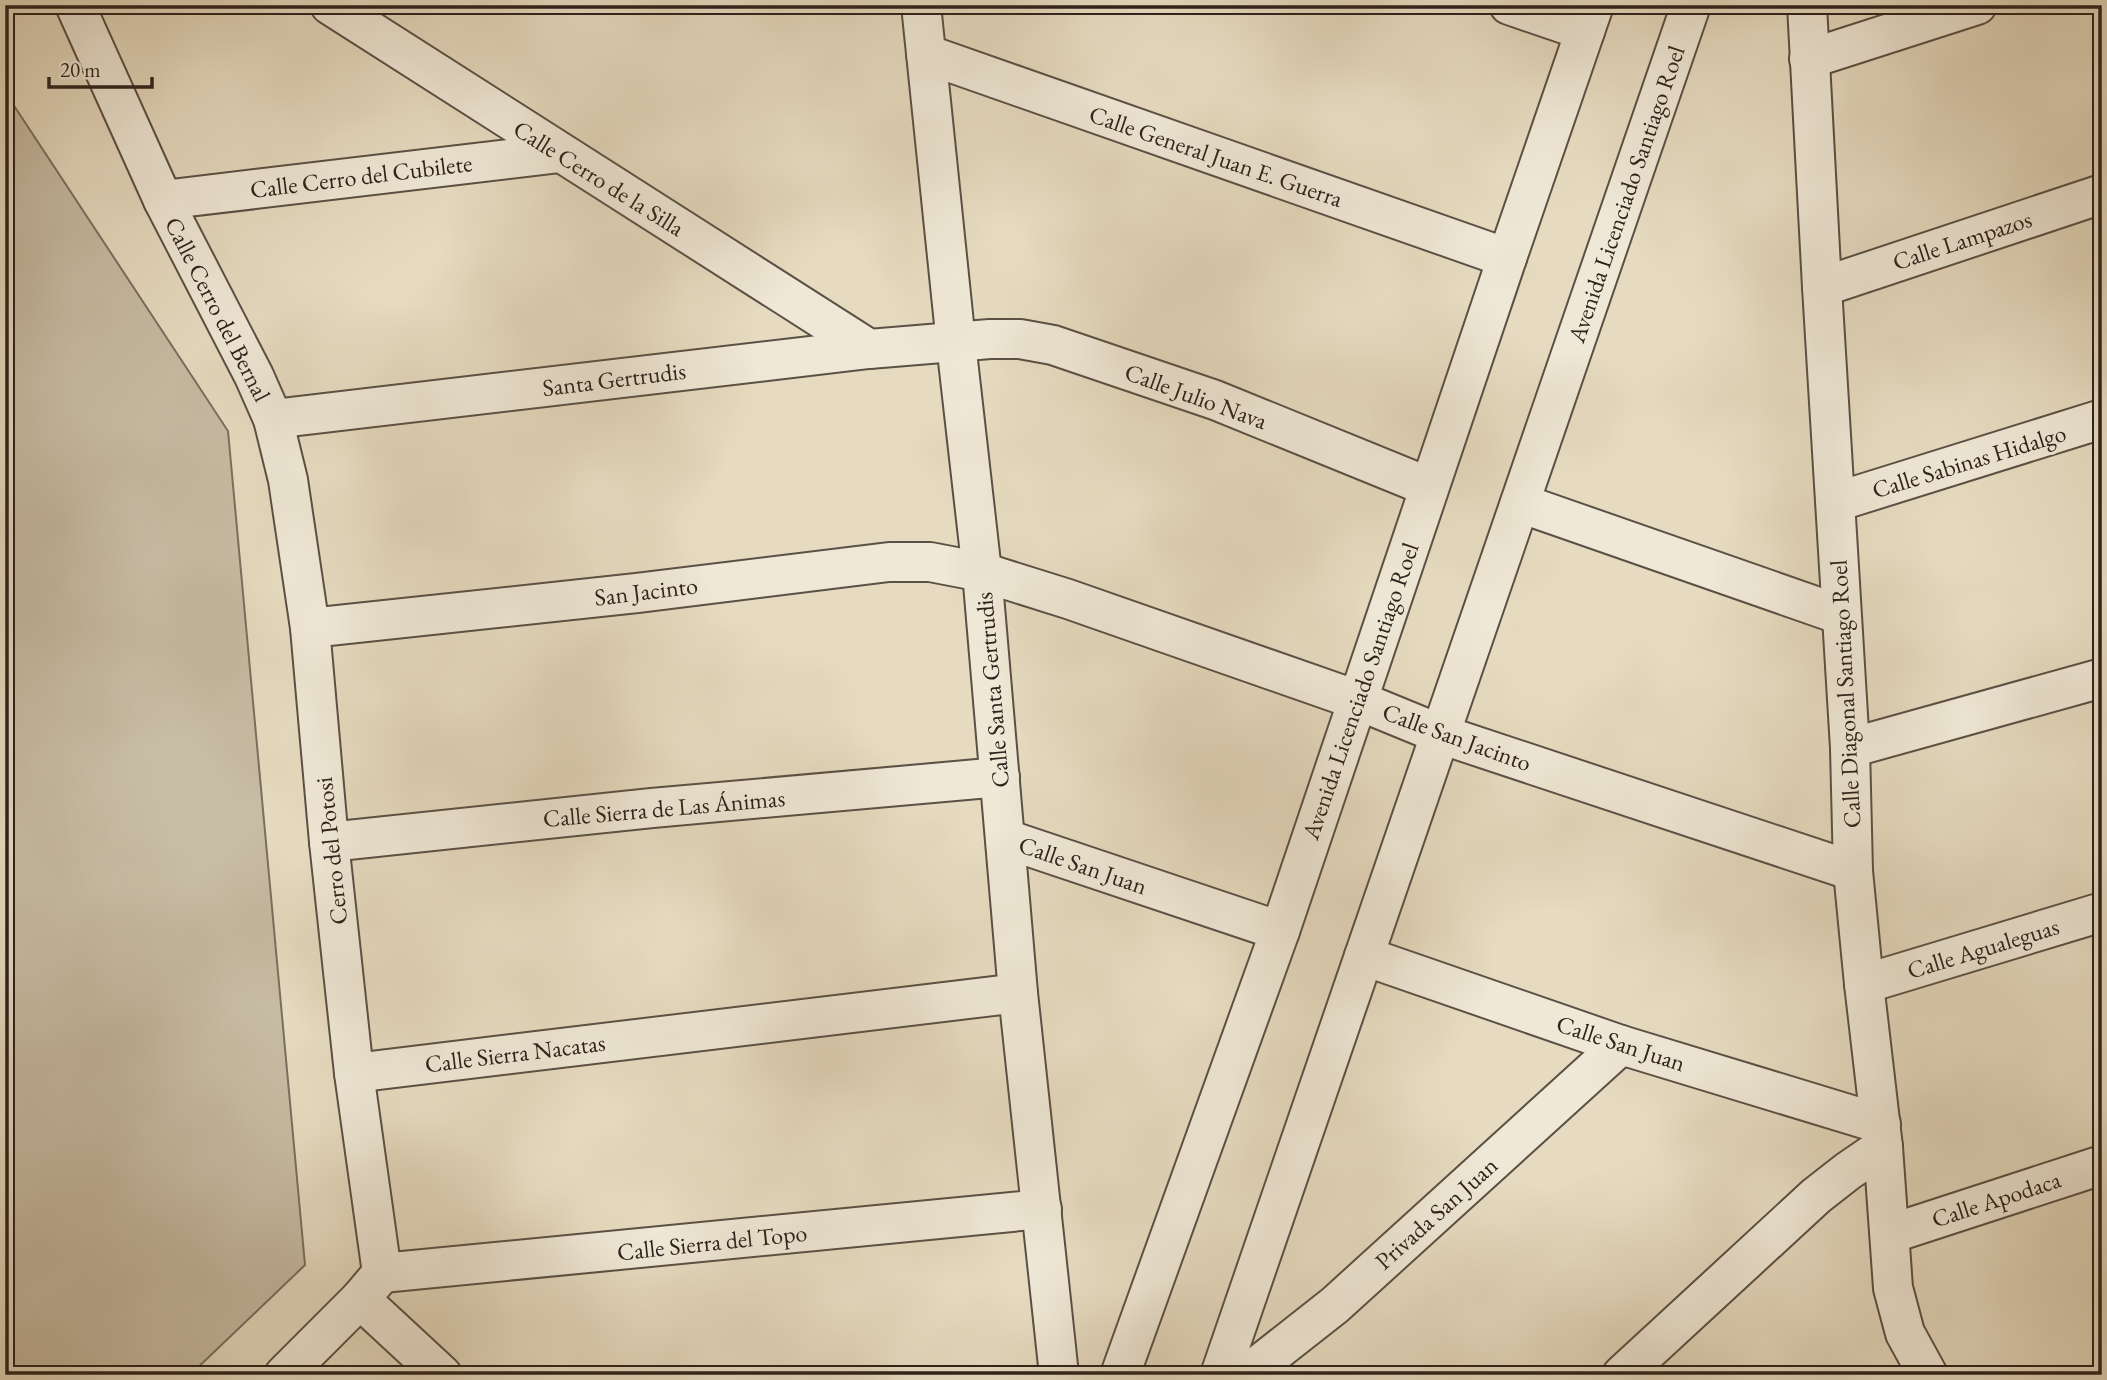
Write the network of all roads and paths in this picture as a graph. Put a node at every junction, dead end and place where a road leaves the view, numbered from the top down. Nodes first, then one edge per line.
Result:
1 (75, 5) edge
2 (330, 5) edge
3 (921, 5) edge
4 (1508, 5) edge
5 (1691, 5) edge
6 (1807, 5) edge
7 (1977, 5) edge
8 (1590, 18) edge
9 (926, 54) junction
10 (1809, 59) junction
11 (560, 153) junction
12 (2102, 194) edge
13 (163, 200) junction
14 (1507, 258) junction
15 (1822, 287) junction
16 (956, 343) junction
17 (869, 349) junction
18 (273, 419) junction
19 (2102, 419) edge
20 (1429, 487) junction
21 (1836, 502) junction
22 (1520, 503) junction
23 (982, 572) junction
24 (1841, 615) junction
25 (310, 628) junction
26 (2102, 678) edge
27 (1357, 700) junction
28 (1440, 734) junction
29 (1850, 748) junction
30 (1000, 777) junction
31 (1006, 839) junction
32 (329, 842) junction
33 (1853, 871) junction
34 (2102, 912) edge
35 (1280, 931) junction
36 (1364, 956) junction
37 (1864, 984) junction
38 (1018, 993) junction
39 (1621, 1045) junction
40 (354, 1073) junction
41 (1882, 1136) junction
42 (2102, 1165) edge
43 (1042, 1209) junction
44 (1890, 1234) junction
45 (371, 1286) junction
46 (284, 1375) edge
47 (442, 1375) edge
48 (1059, 1375) edge
49 (1120, 1375) edge
50 (1220, 1375) edge
51 (1246, 1375) edge
52 (1622, 1375) edge
53 (1928, 1375) edge

1 - 13 street, Calle Cerro del Bernal
2 - 11 street, Calle Cerro de la Silla
3 - 9 street, Calle Santa Gertrudis
4 - 8 street
5 - 22 street, Avenida Licenciado Santiago Roel
6 - 10 street, Calle Diagonal Santiago Roel
7 - 10 street
8 - 14 street, Avenida Licenciado Santiago Roel
9 - 14 street, Calle General Juan E. Guerra
9 - 16 street, Calle Santa Gertrudis
10 - 15 street, Calle Diagonal Santiago Roel
11 - 13 street, Calle Cerro del Cubilete
11 - 17 street, Calle Cerro de la Silla
12 - 15 street, Calle Lampazos
13 - 18 street, Calle Cerro del Bernal
14 - 20 street, Avenida Licenciado Santiago Roel
15 - 21 street, Calle Diagonal Santiago Roel
16 - 17 street, Santa Gertrudis
16 - 20 street, Calle Julio Nava
16 - 23 street, Calle Santa Gertrudis
17 - 18 street, Santa Gertrudis
18 - 25 street, Calle Cerro del Bernal
19 - 21 street, Calle Sabinas Hidalgo
20 - 27 street, Avenida Licenciado Santiago Roel
21 - 24 street, Calle Diagonal Santiago Roel
22 - 24 street
22 - 28 street, Avenida Licenciado Santiago Roel
23 - 25 street, San Jacinto
23 - 27 street, Calle San Jacinto
23 - 30 street, Calle Santa Gertrudis
24 - 29 street, Calle Diagonal Santiago Roel
25 - 32 street, Cerro del Potosi
26 - 29 street
27 - 28 street, Calle San Jacinto
27 - 35 street, Avenida Licenciado Santiago Roel
28 - 33 street, Calle San Jacinto
28 - 36 street, Avenida Licenciado Santiago Roel
29 - 33 street, Calle Diagonal Santiago Roel
30 - 31 street, Calle Santa Gertrudis
30 - 32 street, Calle Sierra de Las Ánimas
31 - 35 street, Calle San Juan
31 - 38 street, Calle Santa Gertrudis
32 - 40 street, Cerro del Potosi
33 - 37 street, Calle Diagonal Santiago Roel
34 - 37 street, Calle Agualeguas
35 - 49 street, Avenida Licenciado Santiago Roel
36 - 39 street, Calle San Juan
36 - 50 street, Avenida Licenciado Santiago Roel
37 - 41 street, Calle Diagonal Santiago Roel
38 - 40 street, Calle Sierra Nacatas
38 - 43 street, Calle Santa Gertrudis
39 - 41 street, Calle San Juan
39 - 51 street, Privada San Juan
40 - 45 street
41 - 44 street, Calle Diagonal Santiago Roel
41 - 52 street
42 - 44 street, Calle Apodaca
43 - 45 street, Calle Sierra del Topo
43 - 48 street, Calle Santa Gertrudis
44 - 53 street, Calle Diagonal Santiago Roel
45 - 46 street
45 - 47 street

